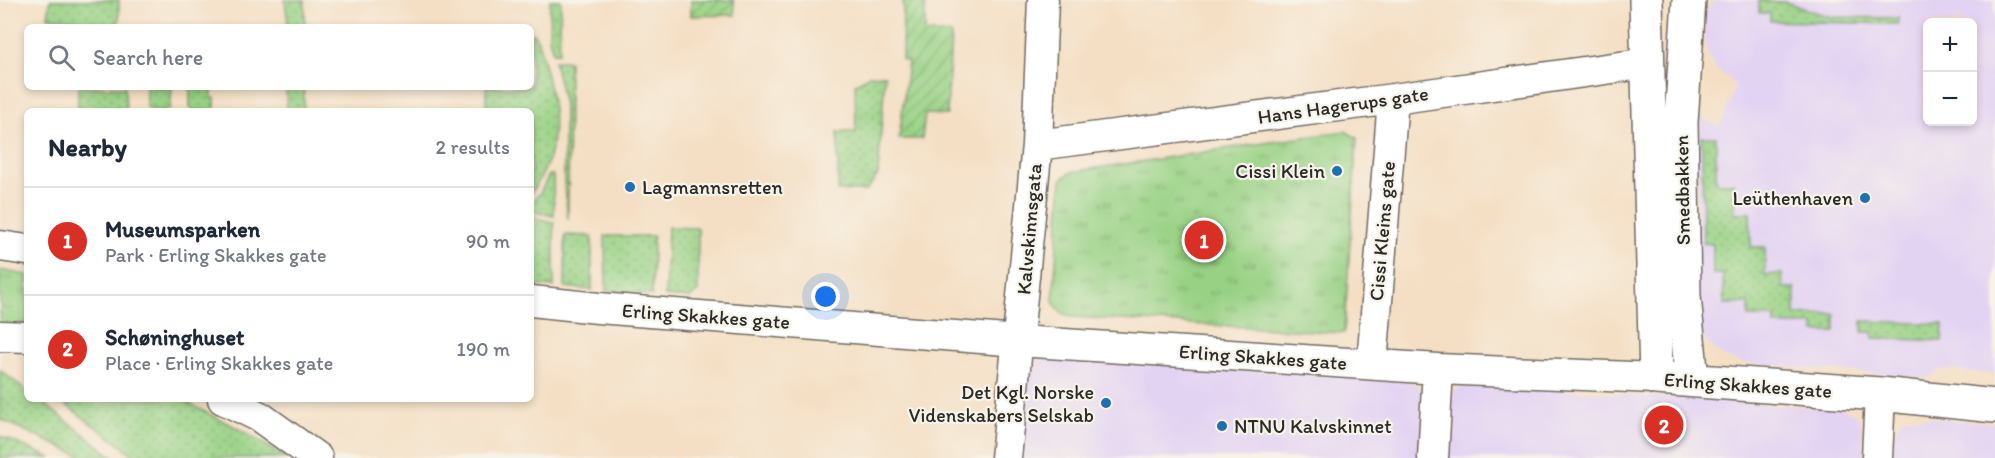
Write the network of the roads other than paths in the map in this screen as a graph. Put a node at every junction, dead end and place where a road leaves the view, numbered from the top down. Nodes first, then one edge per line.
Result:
1 (1043, 0) edge
2 (1646, 0) edge
3 (1689, 0) edge
4 (1648, 63) junction
5 (1393, 99) junction
6 (1037, 145) junction
7 (0, 246) edge
8 (24, 250) edge
9 (534, 301) edge
10 (0, 336) edge
11 (24, 338) edge
12 (1019, 341) junction
13 (1372, 364) junction
14 (1438, 369) junction
15 (1656, 378) junction
16 (1692, 380) junction
17 (1880, 394) junction
18 (229, 402) edge
19 (1995, 406) edge
20 (317, 458) edge
21 (1006, 458) edge
22 (1433, 458) edge
23 (1878, 458) edge

1 - 6 street, Kalvskinnsgata
2 - 4 street, Smedbakken
3 - 16 street, Smedbakken
4 - 5 street, Hans Hagerups gate
4 - 15 street, Smedbakken
5 - 6 street, Hans Hagerups gate
5 - 13 street, Cissi Kleins gate
6 - 12 street, Kalvskinnsgata
7 - 8 street
9 - 12 street, Erling Skakkes gate
10 - 11 street
12 - 13 street, Erling Skakkes gate
12 - 21 street, Kalvskinnsgata
13 - 14 street, Erling Skakkes gate
14 - 15 street, Erling Skakkes gate
14 - 22 street
15 - 16 street, Erling Skakkes gate
16 - 17 street, Erling Skakkes gate
17 - 19 street, Erling Skakkes gate
17 - 23 street
18 - 20 street

